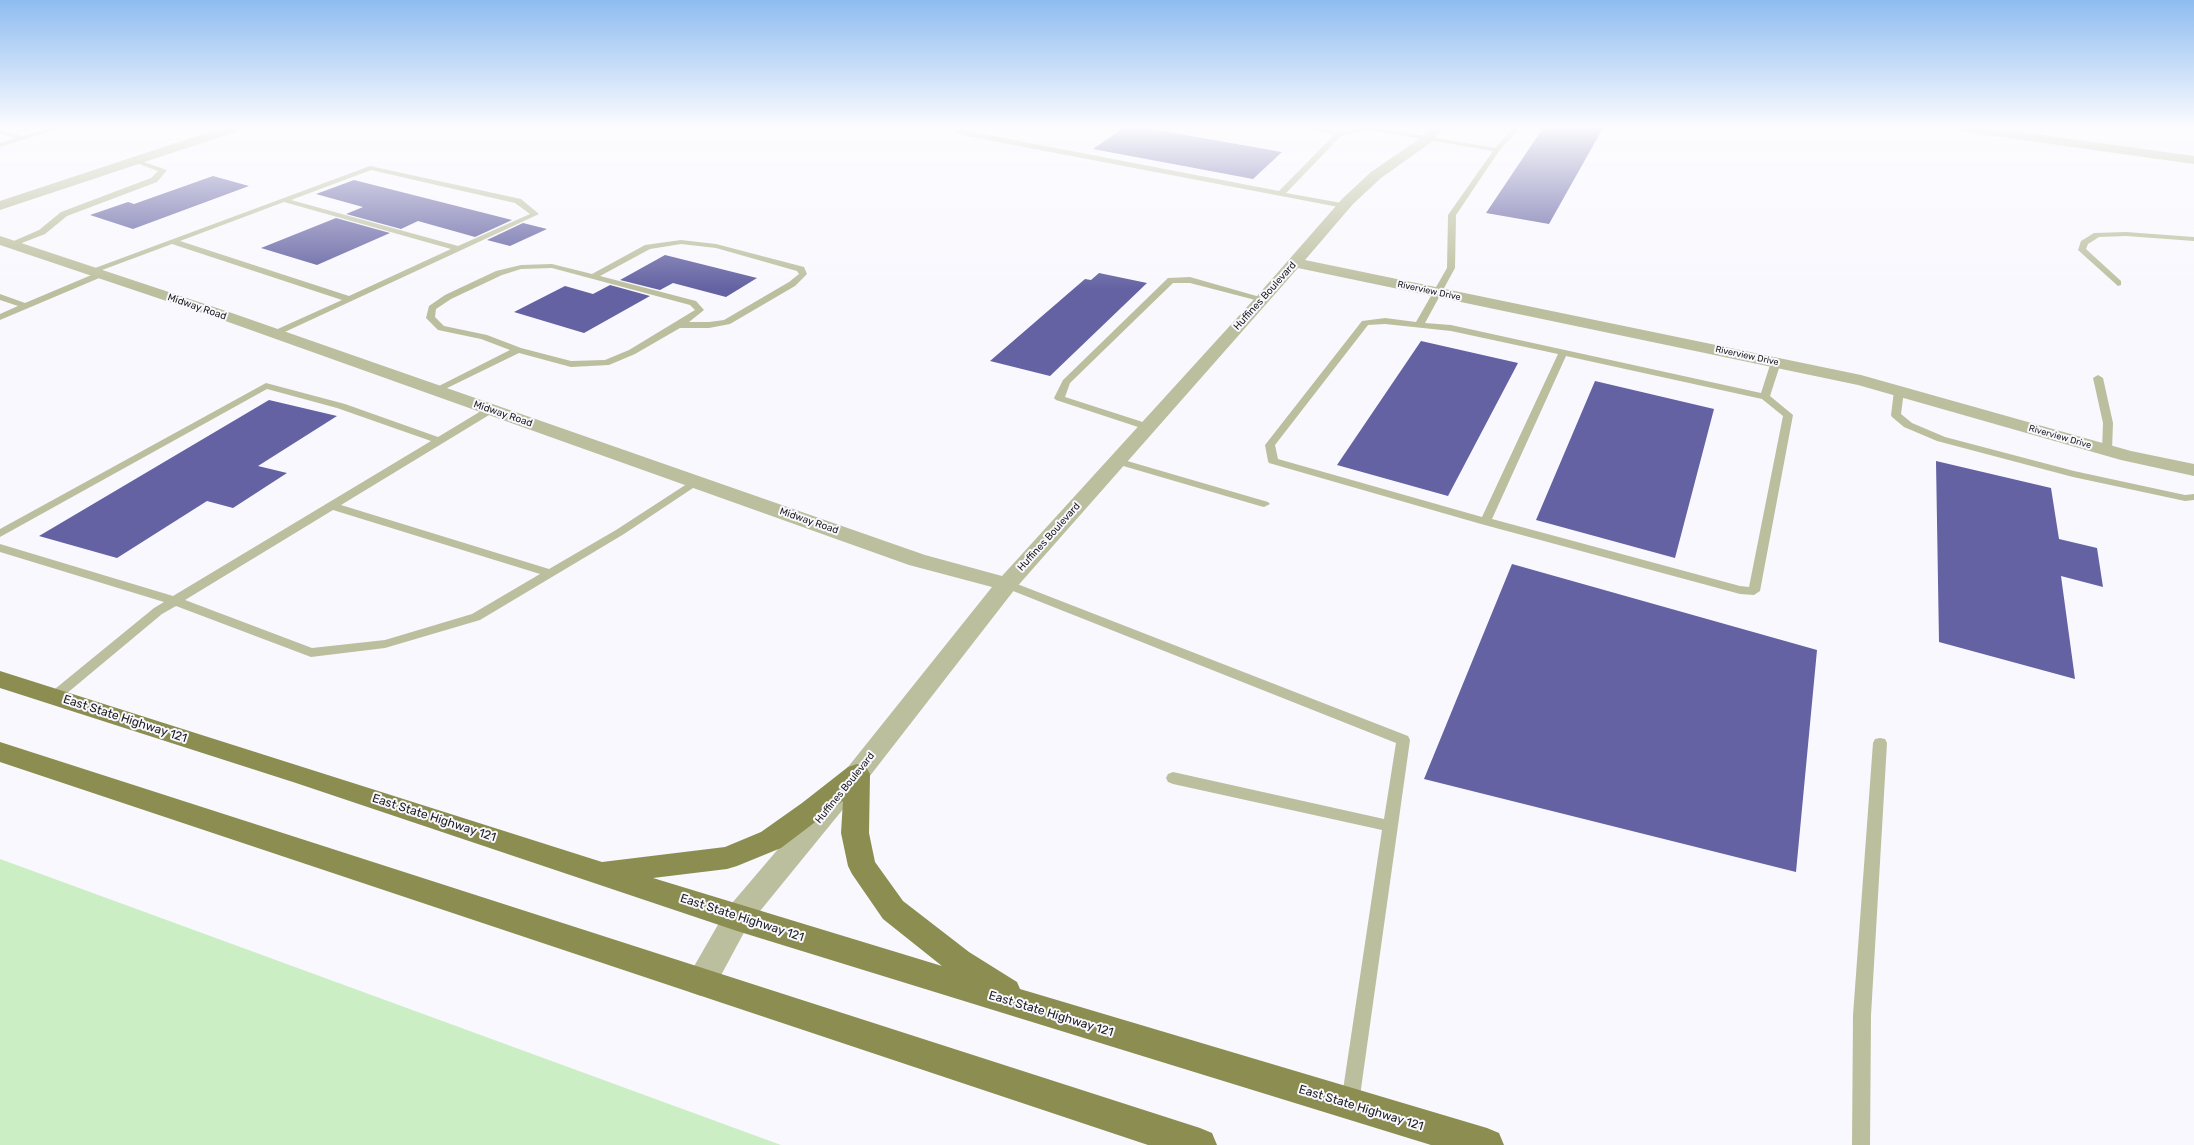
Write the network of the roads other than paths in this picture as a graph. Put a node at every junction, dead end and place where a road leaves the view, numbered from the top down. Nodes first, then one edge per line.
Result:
1 (74, 181) edge
2 (150, 181) edge
3 (334, 181) edge
4 (430, 181) edge
5 (1215, 181) edge
6 (1293, 181) edge
7 (1369, 181) edge
8 (1475, 181) edge
9 (1281, 194) junction
10 (284, 200) junction
11 (0, 206) edge
12 (1344, 206) junction
13 (2194, 239) edge
14 (172, 241) junction
15 (6, 242) edge
16 (459, 249) junction
17 (1295, 263) junction
18 (96, 272) junction
19 (592, 277) junction
20 (2118, 283) dead end
21 (1437, 293) junction
22 (0, 298) edge
23 (350, 299) junction
24 (1262, 299) junction
25 (25, 306) junction
26 (0, 317) edge
27 (680, 324) junction
28 (1419, 325) junction
29 (274, 334) junction
30 (518, 350) junction
31 (1563, 353) junction
32 (1776, 362) junction
33 (2098, 378) dead end
34 (436, 390) junction
35 (1899, 391) junction
36 (1765, 397) junction
37 (490, 410) junction
38 (1148, 427) junction
39 (439, 441) junction
40 (2107, 450) junction
41 (1117, 462) junction
42 (2194, 470) edge
43 (697, 482) junction
44 (2194, 497) edge
45 (1264, 504) dead end
46 (332, 506) junction
47 (1485, 522) junction
48 (0, 534) edge
49 (0, 548) edge
50 (550, 573) junction
51 (1007, 584) junction
52 (175, 601) junction
53 (0, 679) edge
54 (55, 696) junction
55 (1880, 743) dead end
56 (0, 752) edge
57 (857, 774) junction
58 (1173, 778) dead end
59 (1390, 826) junction
60 (601, 873) junction
61 (737, 918) junction
62 (701, 982) junction
63 (1029, 1007) junction
64 (1350, 1104) junction
65 (1200, 1145) edge
66 (1487, 1145) edge
67 (1861, 1145) edge

1 - 11 street
2 - 15 lane
3 - 10 lane
4 - 16 lane
5 - 9 lane
6 - 9 lane
7 - 12 street, Huffines Boulevard
8 - 21 lane
9 - 12 lane
10 - 14 lane
10 - 16 lane
12 - 17 street, Huffines Boulevard
13 - 20 lane
14 - 18 lane
14 - 23 lane
15 - 18 street, Midway Road
16 - 23 lane
17 - 21 street, Riverview Drive
17 - 24 street, Huffines Boulevard
18 - 25 lane
18 - 29 street, Midway Road
19 - 27 lane
19 - 27 lane
19 - 30 lane
21 - 28 lane
21 - 32 street, Riverview Drive
22 - 25 lane
23 - 29 lane
24 - 38 street, Huffines Boulevard
24 - 38 lane
25 - 26 lane
27 - 30 lane
28 - 31 lane
28 - 47 lane
29 - 34 street, Midway Road
30 - 34 lane
31 - 36 lane
31 - 47 lane
32 - 35 street, Riverview Drive
32 - 36 lane
33 - 40 lane
34 - 37 street, Midway Road
35 - 40 street, Riverview Drive
35 - 44 lane
36 - 47 lane
37 - 39 lane
37 - 43 street, Midway Road
38 - 41 street, Huffines Boulevard
39 - 46 lane
39 - 48 lane
40 - 42 street, Riverview Drive
41 - 45 lane
41 - 51 street, Huffines Boulevard
43 - 50 lane
43 - 51 street, Midway Road
46 - 50 lane
46 - 52 lane
49 - 52 lane
50 - 52 lane
51 - 57 street, Huffines Boulevard
51 - 59 lane
52 - 54 lane
53 - 54 main road, East State Highway 121
54 - 60 main road, East State Highway 121
55 - 67 lane
56 - 62 main road
57 - 60 main road
57 - 61 street, Huffines Boulevard
57 - 63 main road
58 - 59 lane
59 - 64 lane
60 - 61 main road, East State Highway 121
61 - 62 street, Huffines Boulevard
61 - 63 main road, East State Highway 121
62 - 65 main road
63 - 64 main road, East State Highway 121
64 - 66 main road, East State Highway 121

